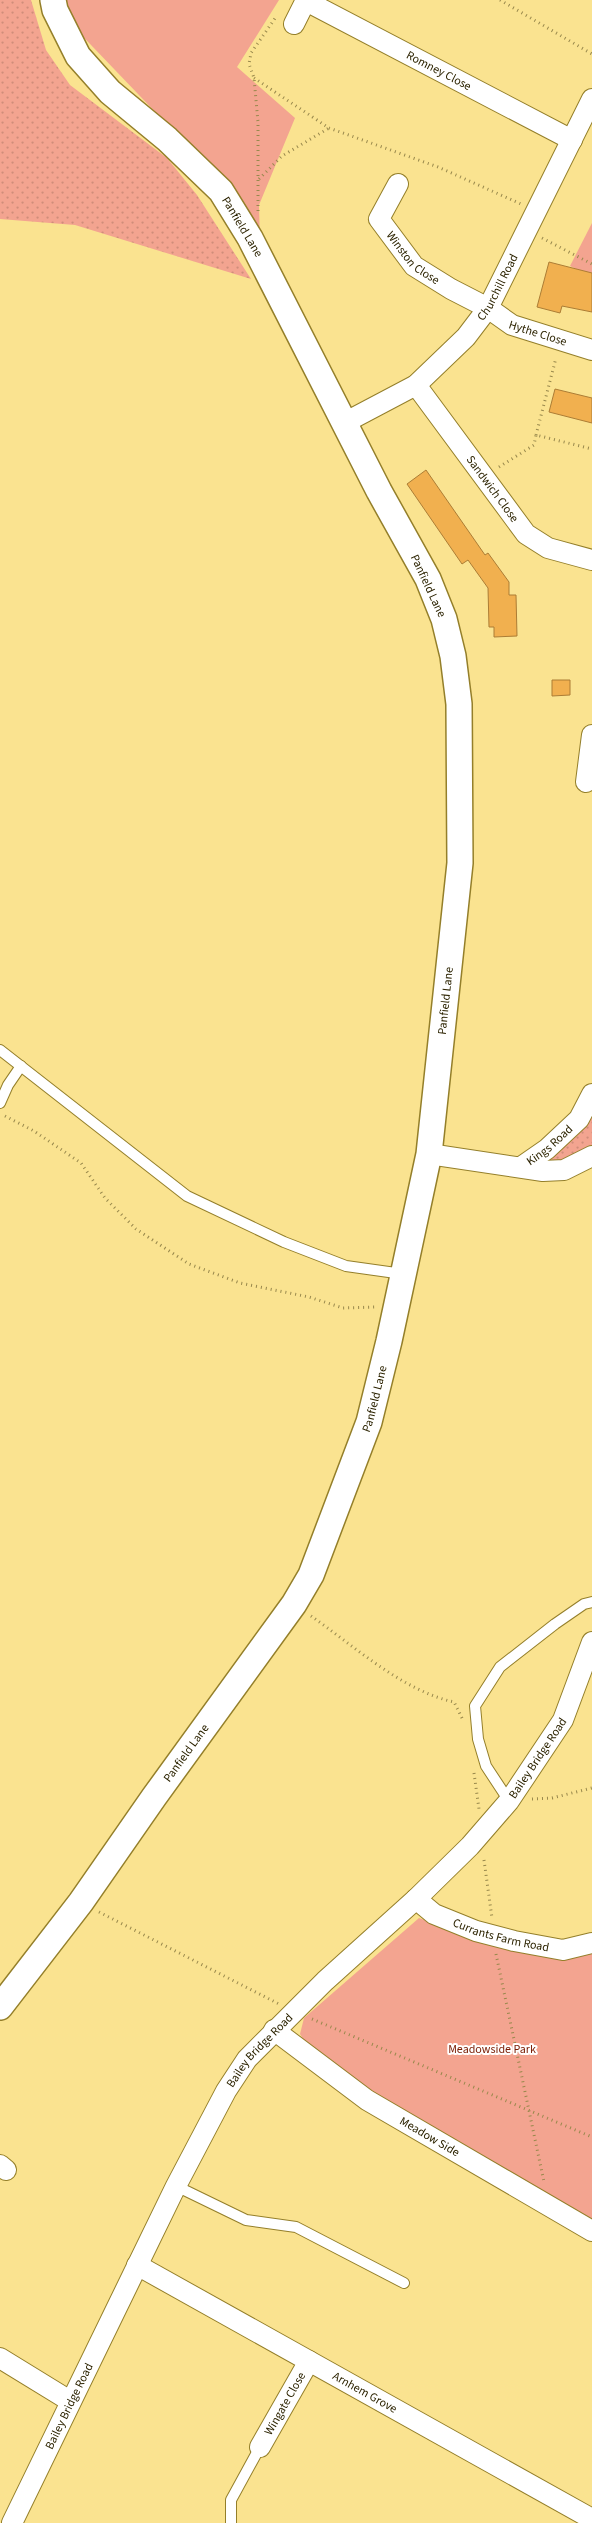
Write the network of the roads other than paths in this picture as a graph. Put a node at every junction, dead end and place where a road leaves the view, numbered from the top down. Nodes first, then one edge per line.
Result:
1 (54, 0) edge
2 (306, 0) edge
3 (286, 20) road end
4 (592, 99) edge
5 (572, 140) junction
6 (398, 184) dead end
7 (488, 308) junction
8 (592, 350) edge
9 (416, 385) junction
10 (344, 423) junction
11 (592, 560) edge
12 (592, 735) edge
13 (586, 782) dead end
14 (0, 1050) edge
15 (21, 1066) junction
16 (592, 1094) edge
17 (0, 1103) edge
18 (429, 1154) junction
19 (592, 1156) edge
20 (521, 1167) junction
21 (404, 1274) junction
22 (592, 1602) edge
23 (592, 1642) edge
24 (509, 1801) junction
25 (416, 1899) junction
26 (592, 1943) edge
27 (0, 2007) edge
28 (274, 2030) junction
29 (176, 2186) junction
30 (592, 2231) edge
31 (137, 2265) junction
32 (404, 2283) dead end
33 (0, 2358) edge
34 (309, 2361) junction
35 (70, 2401) junction
36 (260, 2447) joint
37 (592, 2519) edge
38 (12, 2523) edge
39 (231, 2523) edge

1 - 10 street, Panfield Lane
2 - 3 street, Romney Close
2 - 5 street, Romney Close
4 - 5 street, Churchill Road
5 - 7 street, Churchill Road
6 - 7 street, Winston Close
7 - 8 street, Hythe Close
7 - 9 street, Churchill Road
9 - 10 street, Churchill Road
9 - 11 street, Sandwich Close
10 - 18 street, Panfield Lane
12 - 13 street
14 - 15 lane
15 - 17 lane
15 - 21 lane
16 - 20 street, Kings Road
18 - 20 street, Kings Road
18 - 21 street, Panfield Lane
19 - 20 street, Kings Road
21 - 27 street, Panfield Lane
22 - 24 lane
23 - 24 street, Bailey Bridge Road
24 - 25 street, Bailey Bridge Road
25 - 26 street, Currants Farm Road
25 - 28 street, Bailey Bridge Road
28 - 29 street, Bailey Bridge Road
28 - 30 street, Meadow Side
29 - 31 street, Bailey Bridge Road
29 - 32 lane
31 - 34 street, Arnhem Grove
31 - 35 street, Bailey Bridge Road
33 - 35 street
34 - 36 street, Wingate Close
34 - 37 street, Arnhem Grove
35 - 38 street, Bailey Bridge Road
36 - 39 lane

